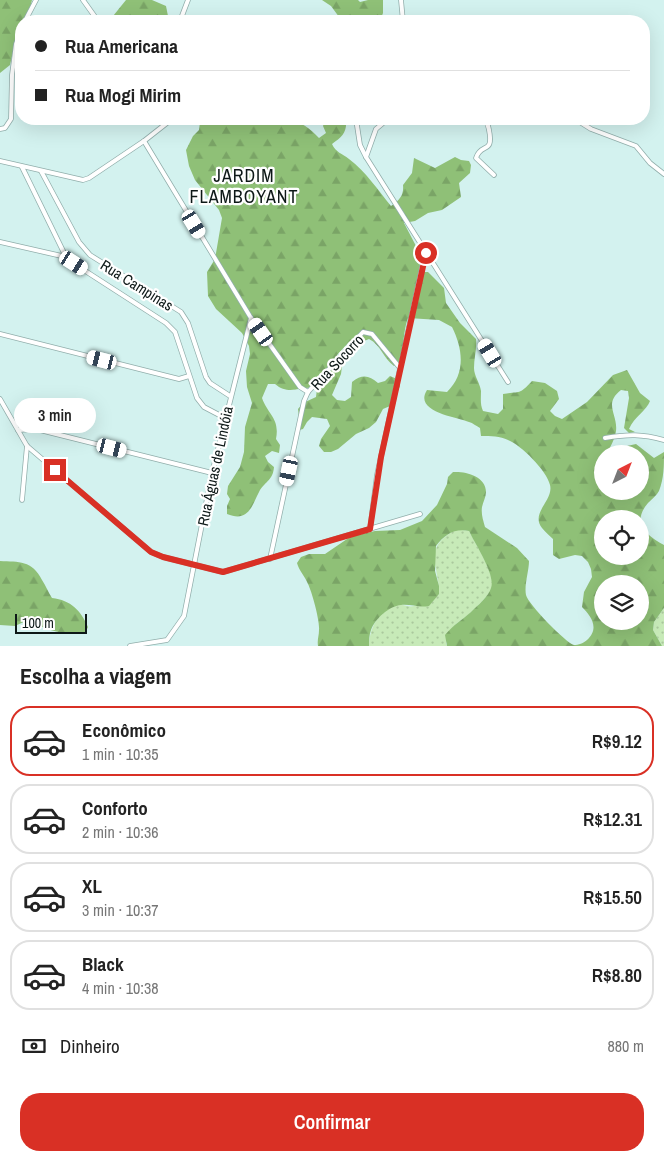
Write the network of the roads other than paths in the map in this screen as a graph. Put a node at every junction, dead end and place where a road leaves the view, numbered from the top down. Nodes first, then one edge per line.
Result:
1 (36, 0) edge
2 (83, 0) edge
3 (188, 0) edge
4 (401, 0) edge
5 (28, 15) edge
6 (94, 15) edge
7 (182, 15) edge
8 (402, 15) edge
9 (15, 52) edge
10 (164, 125) edge
11 (357, 125) edge
12 (381, 125) edge
13 (488, 125) edge
14 (585, 125) edge
15 (0, 129) edge
16 (144, 141) junction
17 (366, 157) junction
18 (0, 161) edge
19 (22, 167) junction
20 (41, 171) junction
21 (664, 174) edge
22 (494, 175) dead end
23 (0, 242) edge
24 (426, 253) junction
25 (66, 257) junction
26 (251, 318) junction
27 (0, 334) edge
28 (400, 368) junction
29 (189, 376) junction
30 (508, 382) dead end
31 (308, 392) junction
32 (230, 396) junction
33 (0, 399) edge
34 (225, 418) junction
35 (18, 430) junction
36 (606, 438) dead end
37 (664, 440) edge
38 (27, 446) junction
39 (212, 473) junction
40 (22, 500) dead end
41 (420, 514) dead end
42 (370, 529) junction
43 (270, 559) junction
44 (194, 564) junction
45 (130, 646) edge

1 - 5 street
2 - 6 street
3 - 7 street
4 - 8 street
9 - 15 street
10 - 16 street
11 - 17 street
12 - 17 street
13 - 22 street
14 - 21 street
16 - 20 street
16 - 26 street
17 - 24 street
18 - 19 street
19 - 20 street
19 - 25 street, Rua Campinas
20 - 32 street, Rua Campinas
23 - 25 street
24 - 28 street
24 - 30 street
25 - 29 street, Rua Campinas
26 - 31 street
26 - 32 street, Rua Águas de Lindóia
27 - 29 street
28 - 31 street, Rua Socorro
28 - 42 street
29 - 34 street, Rua Campinas
31 - 43 street, Rua Socorro
32 - 34 street, Rua Águas de Lindóia
33 - 35 street
34 - 39 street, Rua Águas de Lindóia
35 - 38 street
35 - 39 street
36 - 37 street
38 - 40 street
38 - 44 street
39 - 44 street, Rua Águas de Lindóia
41 - 42 street
42 - 43 street
43 - 44 street
44 - 45 street, Rua Águas de Lindóia

